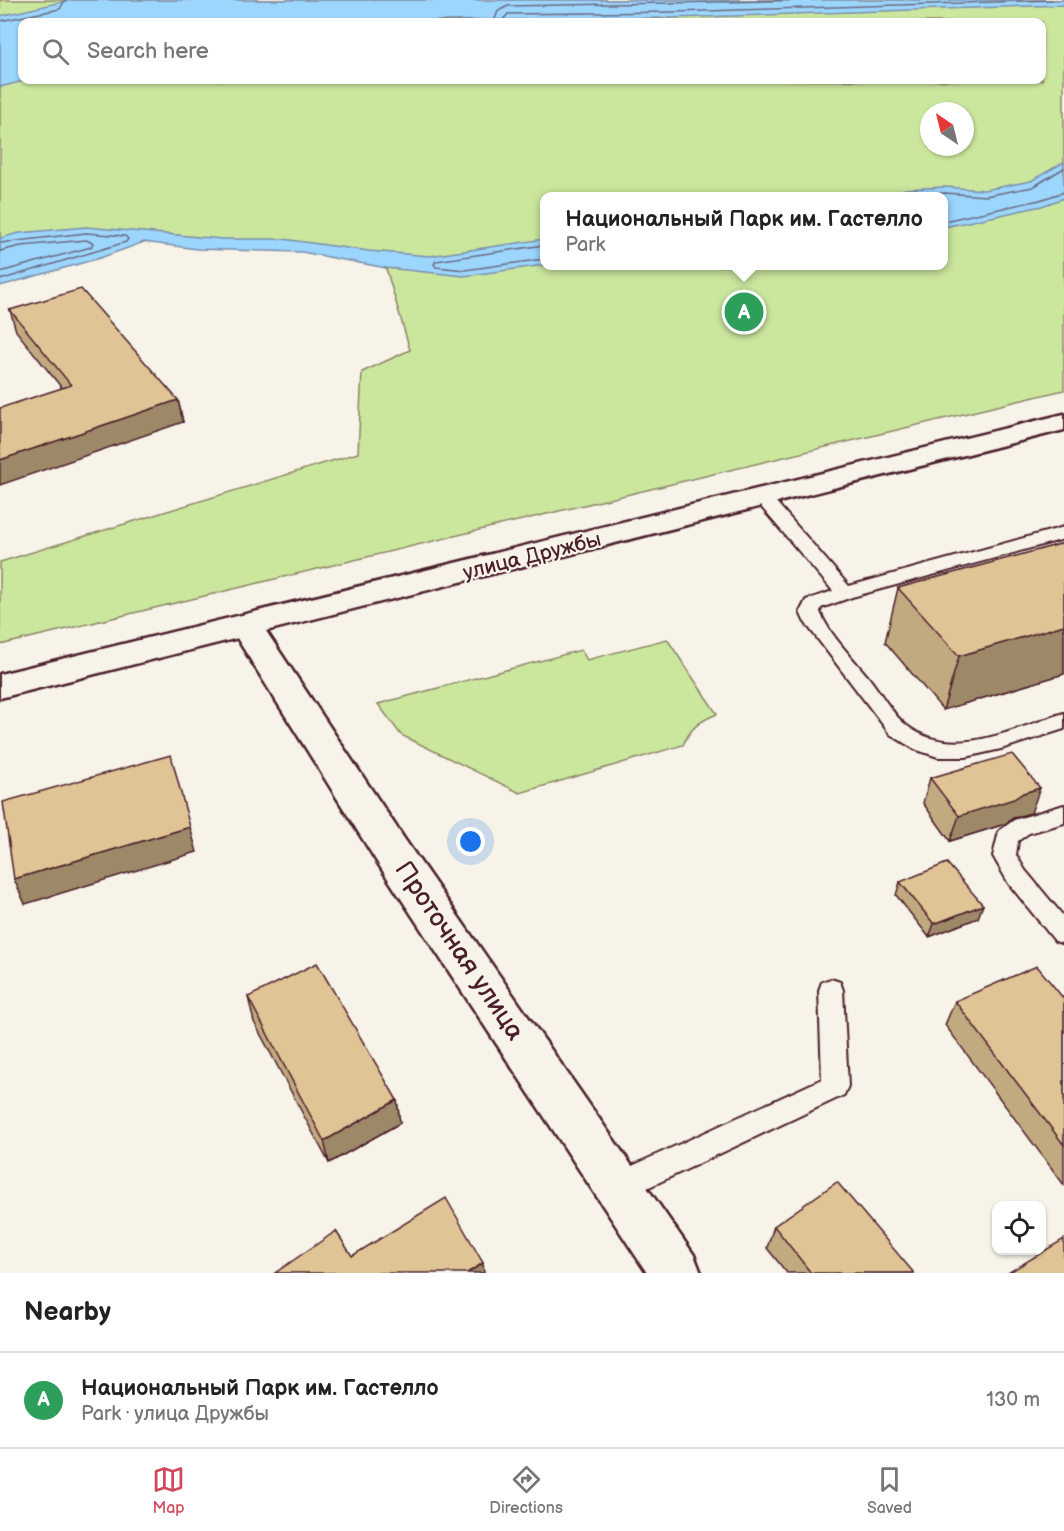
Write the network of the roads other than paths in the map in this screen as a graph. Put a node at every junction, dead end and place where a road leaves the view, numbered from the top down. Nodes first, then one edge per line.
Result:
1 (1064, 422) edge
2 (763, 498) junction
3 (1064, 533) edge
4 (845, 593) junction
5 (246, 627) junction
6 (0, 686) edge
7 (1064, 720) edge
8 (1064, 814) edge
9 (1064, 934) edge
10 (831, 990) dead end
11 (618, 1187) junction
12 (676, 1273) edge

1 - 2 main road, улица Дружбы
2 - 4 lane
2 - 5 main road, улица Дружбы
3 - 4 lane
4 - 7 lane
5 - 6 main road, улица Дружбы
5 - 11 main road, Проточная улица
8 - 9 lane
10 - 11 lane
11 - 12 main road, Проточная улица

